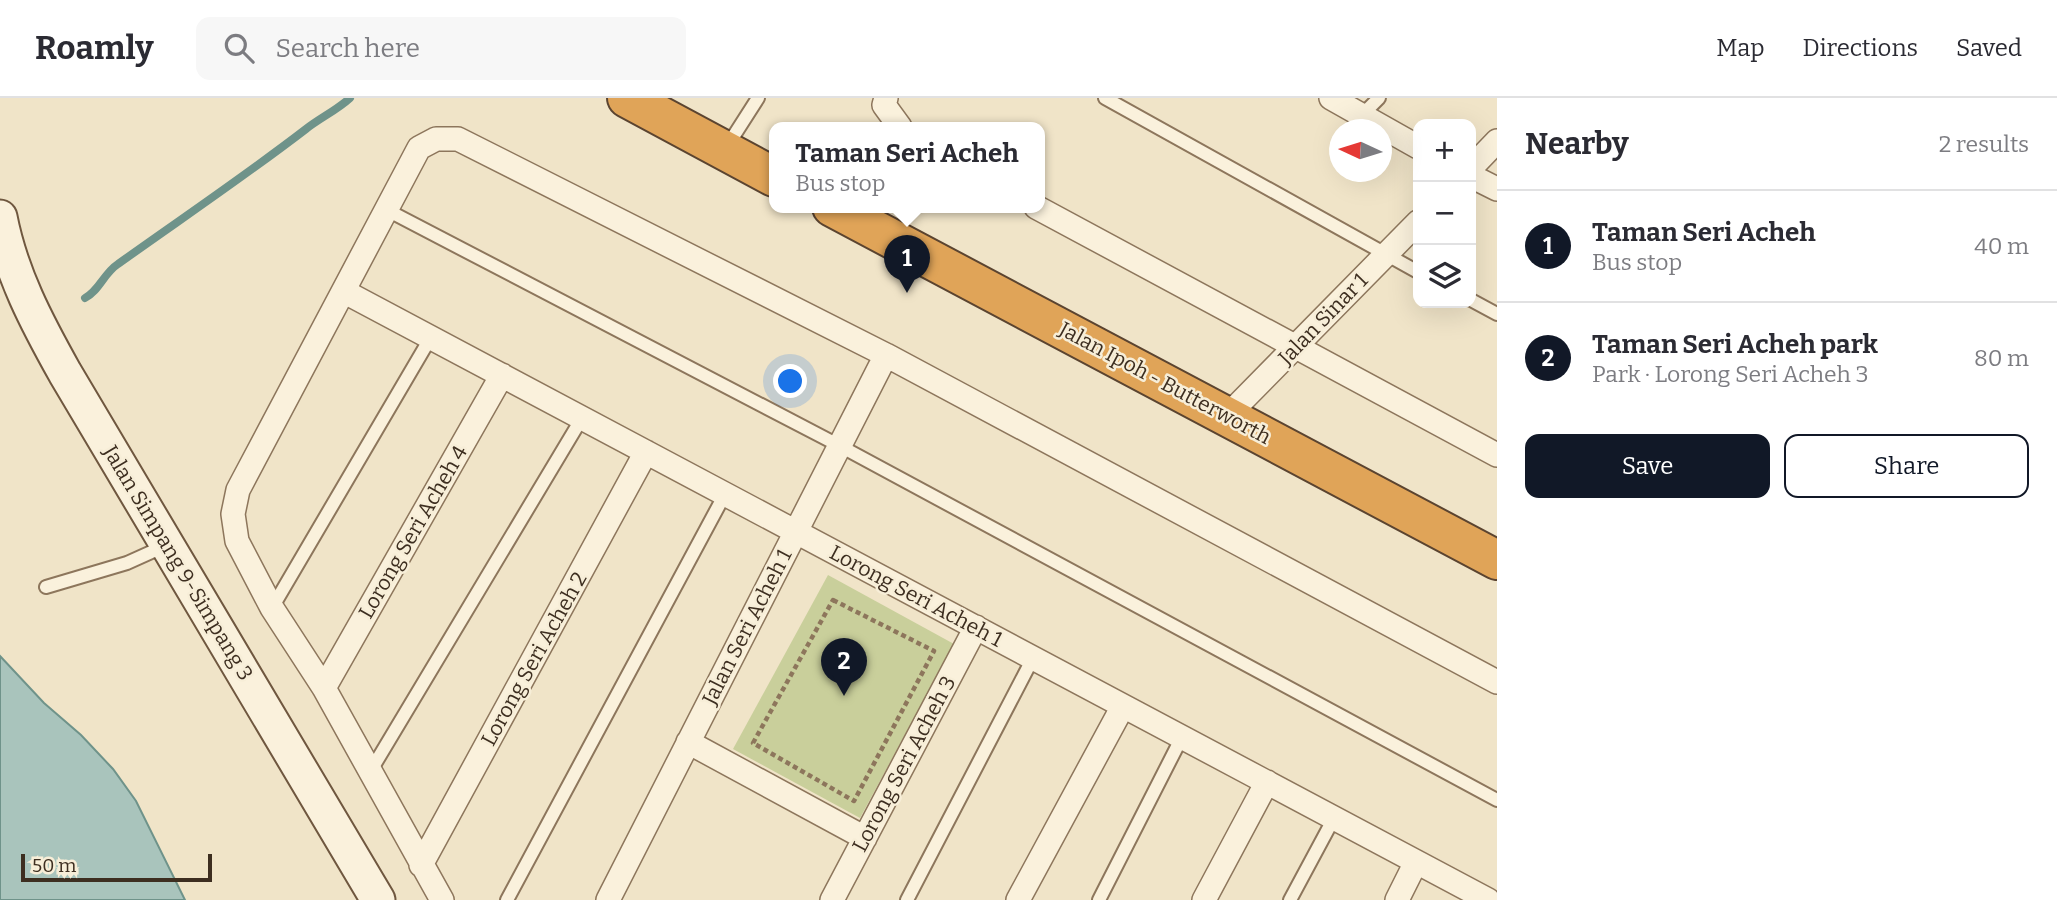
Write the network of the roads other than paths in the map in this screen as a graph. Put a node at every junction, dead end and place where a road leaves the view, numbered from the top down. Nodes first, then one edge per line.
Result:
1 (627, 98) edge
2 (758, 98) edge
3 (886, 98) edge
4 (1105, 98) edge
5 (1331, 98) edge
6 (1379, 98) edge
7 (1362, 115) junction
8 (896, 122) edge
9 (1497, 141) edge
10 (1413, 144) edge
11 (724, 150) junction
12 (1476, 163) edge
13 (769, 174) edge
14 (1476, 178) edge
15 (1497, 189) edge
16 (387, 210) junction
17 (1045, 212) edge
18 (843, 213) edge
19 (0, 217) edge
20 (1413, 227) edge
21 (1386, 254) junction
22 (1413, 269) edge
23 (345, 292) junction
24 (1476, 303) edge
25 (1497, 314) edge
26 (431, 337) junction
27 (1295, 347) junction
28 (886, 355) junction
29 (502, 375) junction
30 (1227, 416) junction
31 (582, 418) junction
32 (840, 446) junction
33 (646, 452) junction
34 (1497, 455) edge
35 (724, 494) junction
36 (796, 532) junction
37 (168, 545) junction
38 (1497, 560) edge
39 (46, 587) dead end
40 (272, 608) junction
41 (976, 627) junction
42 (1033, 658) junction
43 (1497, 682) edge
44 (324, 688) junction
45 (1123, 706) junction
46 (1182, 737) junction
47 (688, 742) junction
48 (370, 772) junction
49 (1267, 782) junction
50 (1497, 800) edge
51 (1334, 818) junction
52 (865, 838) junction
53 (1416, 862) junction
54 (421, 865) junction
55 (1480, 898) edge
56 (378, 900) edge
57 (442, 900) edge
58 (507, 900) edge
59 (608, 900) edge
60 (832, 900) edge
61 (907, 900) edge
62 (1018, 900) edge
63 (1099, 900) edge
64 (1204, 900) edge
65 (1290, 900) edge
66 (1396, 900) edge

1 - 11 highway
2 - 11 lane
3 - 8 street
4 - 21 lane
5 - 7 street
6 - 7 lane
7 - 10 street
9 - 12 street
11 - 13 highway
14 - 15 street
16 - 23 street
16 - 28 street
16 - 32 lane
17 - 27 street
18 - 30 highway, Jalan Ipoh - Butterworth
19 - 37 street, Jalan Simpang 9-Simpang 3
20 - 21 street, Jalan Sinar 1
21 - 22 lane
21 - 27 street, Jalan Sinar 1
23 - 26 street, Lorong Seri Acheh 1
23 - 40 street
24 - 25 lane
26 - 29 street, Lorong Seri Acheh 1
26 - 40 lane
27 - 30 street, Jalan Sinar 1
27 - 34 street
28 - 32 street, Jalan Seri Acheh 1
28 - 43 street
29 - 31 street, Lorong Seri Acheh 1
29 - 44 street, Lorong Seri Acheh 4
30 - 38 highway, Jalan Ipoh - Butterworth
31 - 33 street, Lorong Seri Acheh 1
31 - 48 lane
32 - 36 street, Jalan Seri Acheh 1
32 - 50 lane
33 - 35 street, Lorong Seri Acheh 1
33 - 54 street, Lorong Seri Acheh 2
35 - 36 street, Lorong Seri Acheh 1
35 - 58 lane
36 - 41 street, Lorong Seri Acheh 1
36 - 47 street, Jalan Seri Acheh 1
37 - 39 lane
37 - 56 street, Jalan Simpang 9-Simpang 3
40 - 44 street
41 - 42 street, Lorong Seri Acheh 1
41 - 52 street, Lorong Seri Acheh 3
42 - 45 street, Lorong Seri Acheh 1
42 - 61 lane
44 - 48 street
45 - 46 street, Lorong Seri Acheh 1
45 - 62 street
46 - 49 street, Lorong Seri Acheh 1
46 - 63 lane
47 - 52 street
47 - 59 street, Jalan Seri Acheh 1
48 - 54 street
49 - 51 street, Lorong Seri Acheh 1
49 - 64 street
51 - 53 street, Lorong Seri Acheh 1
51 - 65 lane
52 - 60 street, Lorong Seri Acheh 3
53 - 55 street, Lorong Seri Acheh 1
53 - 66 street
54 - 57 street

